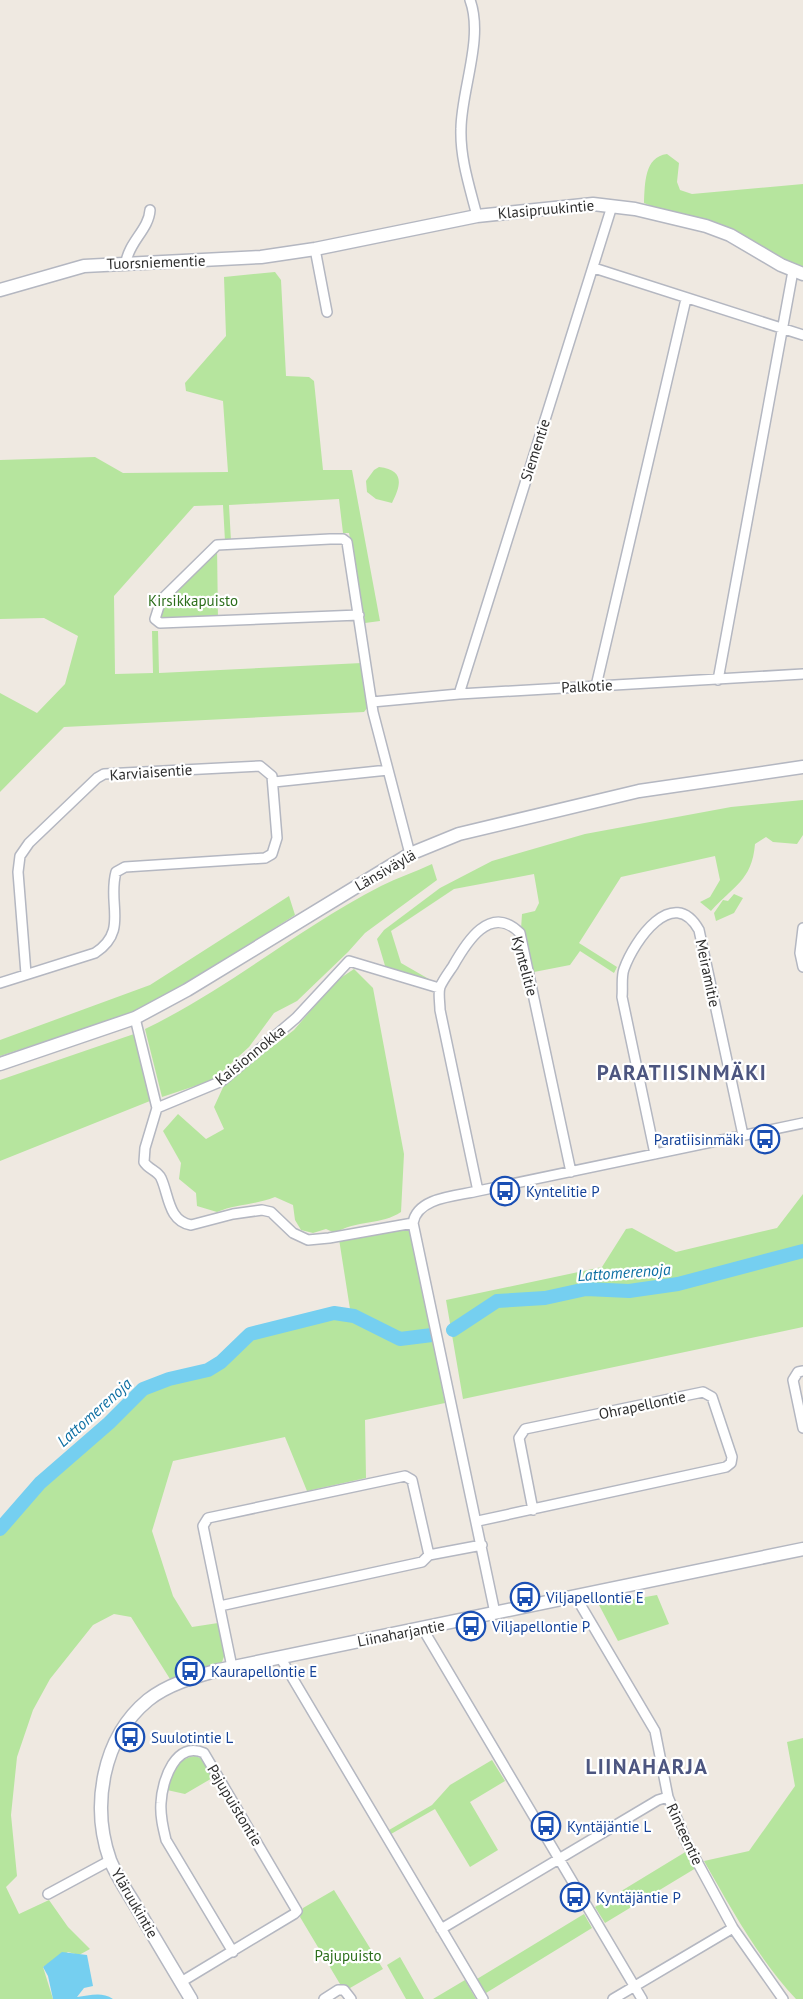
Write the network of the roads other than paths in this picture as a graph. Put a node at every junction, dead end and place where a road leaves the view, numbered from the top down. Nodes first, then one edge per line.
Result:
1 (470, 0) edge
2 (612, 206) junction
3 (150, 210) dead end
4 (477, 216) junction
5 (315, 249) junction
6 (126, 262) junction
7 (594, 268) junction
8 (798, 272) edge
9 (0, 290) edge
10 (686, 299) junction
11 (327, 312) dead end
12 (782, 328) junction
13 (803, 335) edge
14 (359, 615) junction
15 (803, 674) edge
16 (718, 680) junction
17 (596, 686) junction
18 (459, 694) junction
19 (372, 702) junction
20 (803, 767) edge
21 (388, 770) junction
22 (274, 782) junction
23 (410, 854) junction
24 (803, 928) edge
25 (803, 967) edge
26 (26, 974) junction
27 (0, 983) edge
28 (439, 988) junction
29 (135, 1018) junction
30 (0, 1064) edge
31 (157, 1108) junction
32 (803, 1123) edge
33 (743, 1135) junction
34 (655, 1154) junction
35 (572, 1172) junction
36 (478, 1191) junction
37 (413, 1223) junction
38 (803, 1371) edge
39 (803, 1428) edge
40 (533, 1509) junction
41 (478, 1521) junction
42 (482, 1545) junction
43 (803, 1549) edge
44 (429, 1556) junction
45 (578, 1596) junction
46 (220, 1606) junction
47 (495, 1613) junction
48 (425, 1629) junction
49 (280, 1657) junction
50 (232, 1667) junction
51 (668, 1797) junction
52 (559, 1859) junction
53 (111, 1860) junction
54 (48, 1894) dead end
55 (733, 1928) junction
56 (441, 1929) junction
57 (232, 1952) junction
58 (181, 1982) junction
59 (634, 1986) junction
60 (191, 1999) edge
61 (324, 1999) edge
62 (351, 1999) edge
63 (483, 1999) edge
64 (613, 1999) edge
65 (642, 1999) edge
66 (783, 1999) edge

1 - 4 street
2 - 4 main road, Klasipruukintie
2 - 7 street, Siementie
2 - 8 main road, Klasipruukintie
3 - 6 street
4 - 5 main road, Klasipruukintie
5 - 6 main road, Tuorsniementie
5 - 11 street
6 - 9 main road, Tuorsniementie
7 - 10 street
7 - 18 street, Siementie
8 - 12 street
10 - 12 street
10 - 17 street
12 - 13 street
12 - 16 street
14 - 14 street
14 - 19 street
15 - 16 street, Palkotie
16 - 17 street, Palkotie
17 - 18 street, Palkotie
18 - 19 street, Palkotie
19 - 21 street
20 - 23 main road, Länsiväylä
21 - 22 street
21 - 23 street
22 - 26 street
22 - 26 street, Karviaisentie
23 - 29 main road, Länsiväylä
24 - 25 street
26 - 27 street
28 - 31 street, Kaisionnokka
28 - 35 street, Kyntelitie
28 - 36 street
29 - 30 main road, Länsiväylä
29 - 31 street
31 - 37 street
32 - 33 street
33 - 34 street
33 - 34 street, Meiramitie
34 - 35 street
35 - 36 street
36 - 37 street
37 - 41 street
38 - 39 street
40 - 40 street, Ohrapellontie
40 - 41 street, Ohrapellontie
41 - 42 street
42 - 44 street
42 - 47 street
43 - 45 main road, Liinaharjantie
44 - 46 street
44 - 46 street
45 - 47 main road, Liinaharjantie
45 - 51 street, Rinteentie
46 - 50 street
47 - 48 main road, Liinaharjantie
48 - 49 main road, Liinaharjantie
48 - 52 street
49 - 50 main road, Yläruukintie
49 - 56 street
50 - 53 main road, Yläruukintie
51 - 52 street
51 - 55 street, Rinteentie
52 - 56 street
52 - 59 street
53 - 54 street
53 - 58 main road, Yläruukintie
55 - 59 street
55 - 66 street, Rinteentie
56 - 63 street
57 - 57 street, Pajupuistontie
57 - 58 street, Pajupuistontie
58 - 60 main road, Yläruukintie
59 - 64 street
59 - 65 street
61 - 62 street

